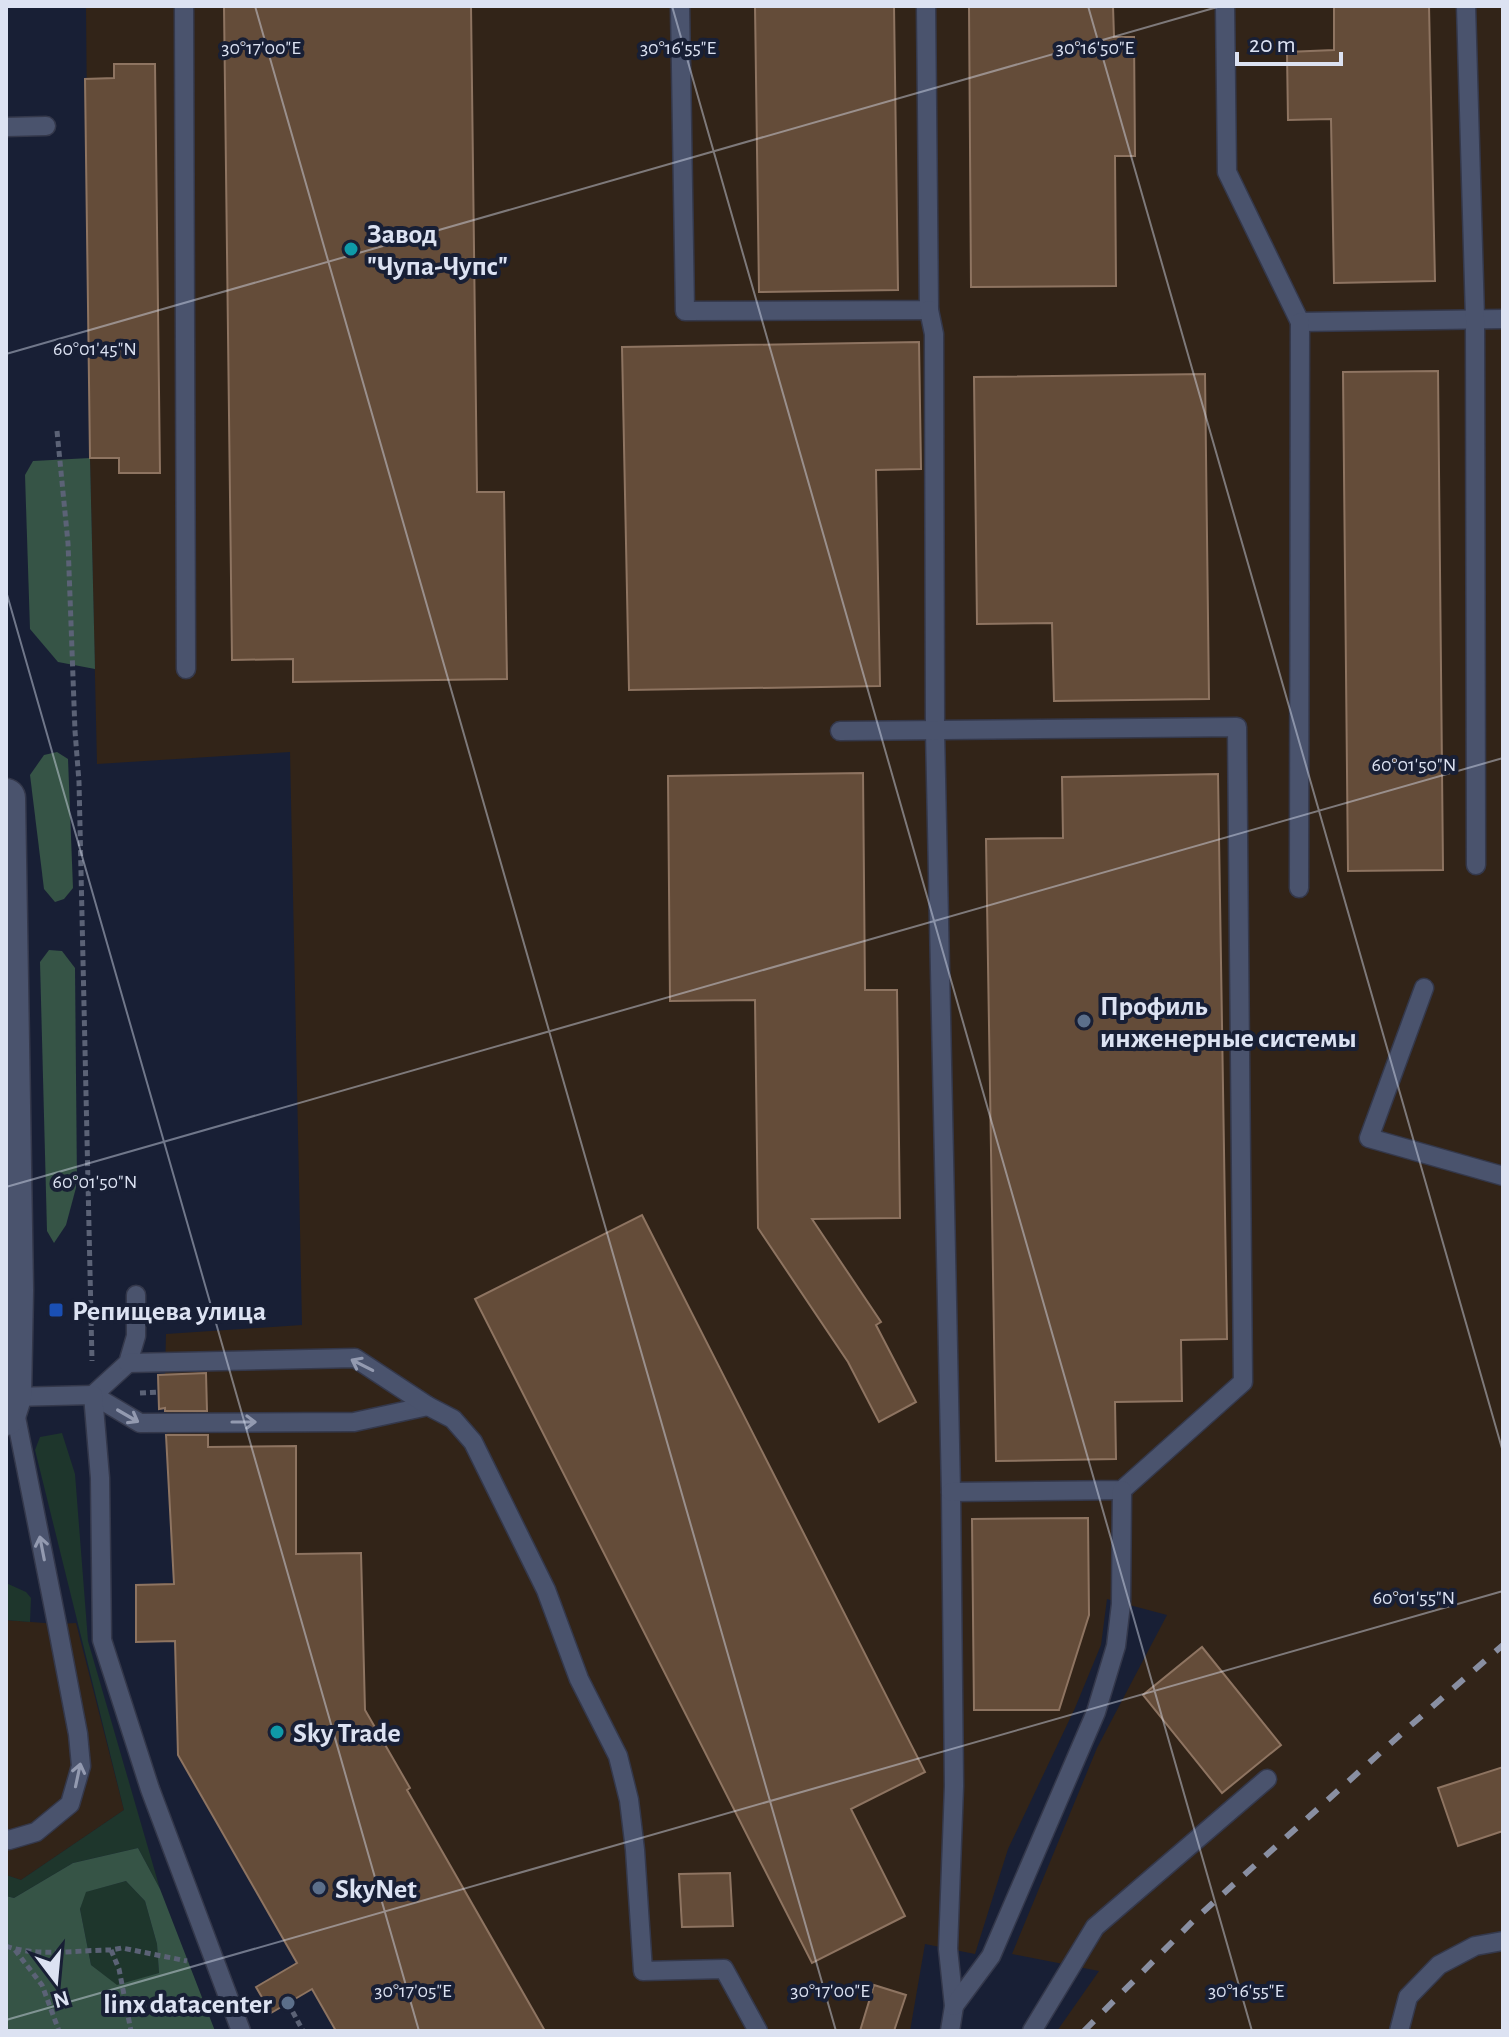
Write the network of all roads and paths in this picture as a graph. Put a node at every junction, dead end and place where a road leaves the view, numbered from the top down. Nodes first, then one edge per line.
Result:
1 (184, 6) edge
2 (680, 6) edge
3 (926, 6) edge
4 (1225, 6) edge
5 (1466, 6) edge
6 (46, 126) dead end
7 (6, 127) edge
8 (929, 310) junction
9 (1475, 318) junction
10 (1503, 319) edge
11 (1300, 322) junction
12 (57, 431) dead end
13 (186, 669) dead end
14 (840, 731) dead end
15 (935, 731) junction
16 (6, 798) edge
17 (1476, 865) dead end
18 (1299, 888) dead end
19 (8, 956) edge
20 (1424, 988) dead end
21 (1503, 1176) edge
22 (136, 1295) dead end
23 (128, 1363) junction
24 (93, 1395) junction
25 (9, 1406) edge
26 (428, 1406) junction
27 (1122, 1490) junction
28 (951, 1492) junction
29 (1267, 1779) dead end
30 (6, 1839) edge
31 (1503, 1941) edge
32 (6, 1946) edge
33 (14, 1949) junction
34 (111, 1950) junction
35 (216, 1968) junction
36 (288, 2003) dead end
37 (954, 2006) junction
38 (1397, 2030) edge
39 (59, 2031) edge
40 (131, 2031) edge
41 (241, 2031) edge
42 (303, 2031) edge
43 (758, 2031) edge
44 (950, 2031) edge
45 (1032, 2031) edge

1 - 13 lane
2 - 8 lane
3 - 8 lane
4 - 11 lane
5 - 9 lane
6 - 7 lane
8 - 15 lane
9 - 10 lane
9 - 11 lane
9 - 17 lane
11 - 18 lane
12 - 24 path
14 - 15 lane
15 - 27 lane
15 - 28 lane
16 - 19 street
19 - 25 street
20 - 21 lane
22 - 23 lane
23 - 24 lane
26 -> 23 lane
24 - 25 lane
24 -> 26 lane
24 - 35 lane
30 -> 25 lane
26 - 43 lane
27 - 28 lane
27 - 37 lane
28 - 37 lane
29 - 45 lane
31 - 38 lane
32 - 33 path
33 - 34 path
33 - 39 path
34 - 35 path
34 - 40 path
35 - 41 lane
36 - 42 path
37 - 44 lane

